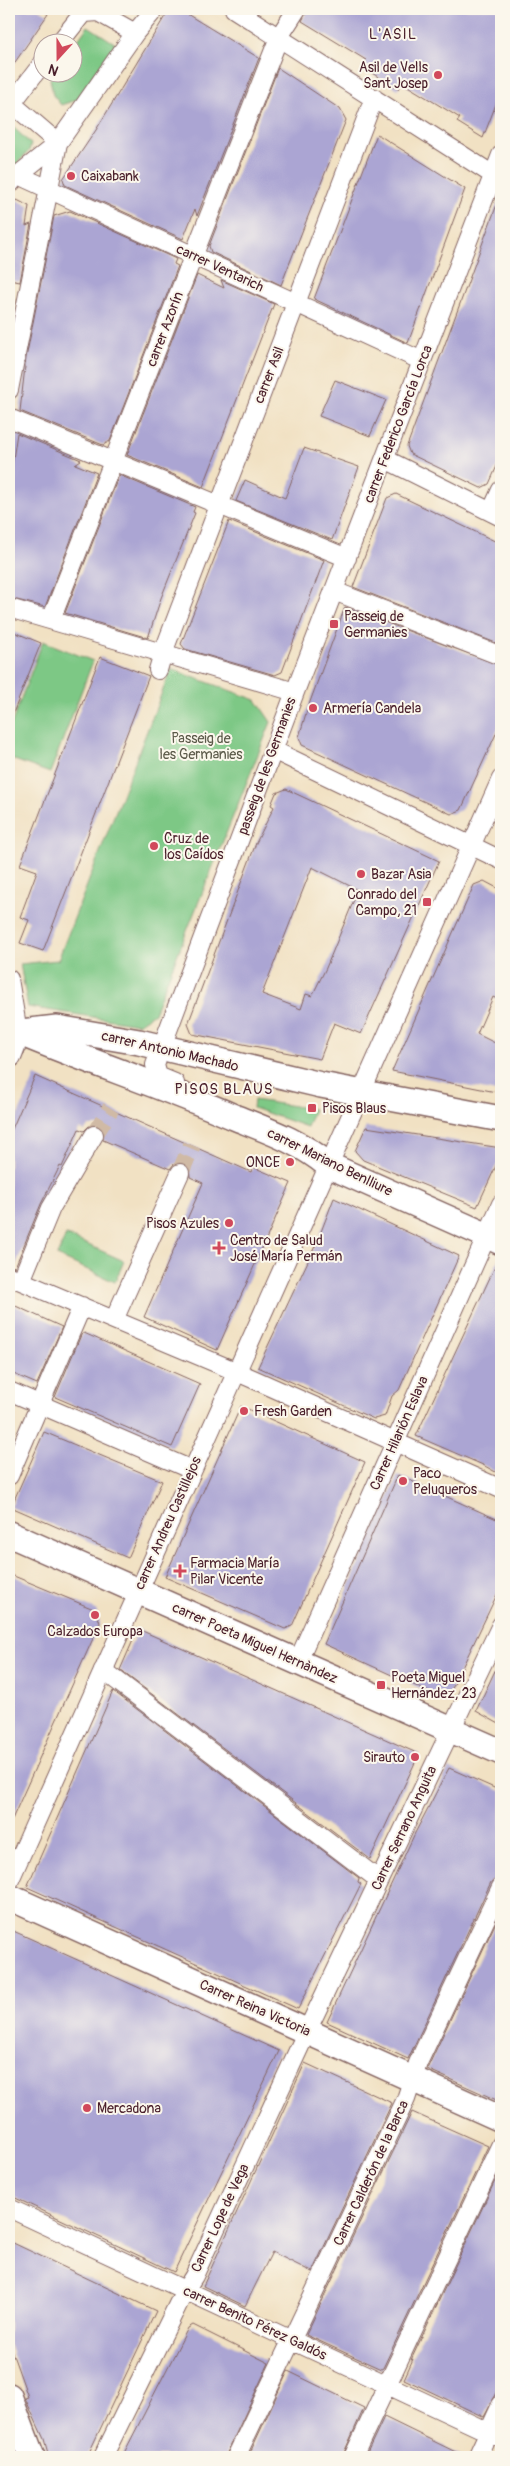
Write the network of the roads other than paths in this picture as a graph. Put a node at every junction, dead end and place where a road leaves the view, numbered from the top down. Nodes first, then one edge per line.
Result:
1 (154, 9) edge
2 (234, 9) edge
3 (297, 9) edge
4 (68, 32) edge
5 (135, 33) junction
6 (279, 37) junction
7 (32, 76) edge
8 (374, 98) junction
9 (10, 104) edge
10 (58, 144) junction
11 (501, 156) edge
12 (497, 178) edge
13 (13, 180) edge
14 (50, 190) junction
15 (193, 256) junction
16 (296, 304) junction
17 (13, 348) edge
18 (422, 361) junction
19 (9, 390) edge
20 (9, 418) edge
21 (385, 459) junction
22 (113, 462) junction
23 (501, 490) edge
24 (219, 505) junction
25 (496, 514) edge
26 (347, 558) junction
27 (334, 591) junction
28 (9, 608) edge
29 (51, 620) junction
30 (163, 653) junction
31 (501, 656) edge
32 (158, 670) dead end
33 (295, 692) junction
34 (273, 750) junction
35 (501, 779) edge
36 (471, 846) junction
37 (501, 860) edge
38 (9, 979) edge
39 (14, 1030) edge
40 (162, 1049) junction
41 (9, 1055) edge
42 (360, 1093) junction
43 (196, 1100) junction
44 (501, 1120) edge
45 (94, 1135) tunnel mouth
46 (328, 1165) junction
47 (180, 1173) tunnel mouth
48 (501, 1204) edge
49 (494, 1239) edge
50 (15, 1278) edge
51 (82, 1306) junction
52 (114, 1320) junction
53 (236, 1371) junction
54 (9, 1391) edge
55 (40, 1405) junction
56 (395, 1442) junction
57 (192, 1470) junction
58 (9, 1476) edge
59 (501, 1489) edge
60 (9, 1534) edge
61 (138, 1591) junction
62 (501, 1625) edge
63 (297, 1663) junction
64 (103, 1670) junction
65 (451, 1730) junction
66 (501, 1752) edge
67 (379, 1880) junction
68 (9, 1882) edge
69 (501, 1887) edge
70 (9, 1897) edge
71 (307, 2032) junction
72 (413, 2079) junction
73 (501, 2119) edge
74 (501, 2144) edge
75 (9, 2208) edge
76 (185, 2290) junction
77 (292, 2340) junction
78 (387, 2385) junction
79 (9, 2396) edge
80 (501, 2405) edge
81 (495, 2435) edge
82 (32, 2457) edge
83 (103, 2457) edge
84 (236, 2457) edge
85 (353, 2457) edge
86 (477, 2457) edge

1 - 5 street
2 - 6 street
3 - 6 street, carrer Azorín
4 - 5 street
5 - 10 street
6 - 8 street
6 - 15 street, carrer Azorín
7 - 9 street
8 - 12 street
8 - 16 street, carrer Asil
9 - 10 street
10 - 13 street
10 - 14 street
11 - 12 street, carrer Federico García Lorca
12 - 18 street, carrer Federico García Lorca
13 - 14 street, carrer Ventarich
14 - 15 street, carrer Ventarich
14 - 17 street
15 - 16 street, carrer Ventarich
15 - 22 street, carrer Azorín
16 - 18 street, carrer Ventarich
16 - 24 street, carrer Asil
17 - 19 street
18 - 21 street, carrer Federico García Lorca
20 - 22 street
21 - 25 street
21 - 26 street, carrer Federico García Lorca
22 - 24 street
22 - 29 street, carrer Azorín
23 - 25 street
24 - 26 street
24 - 30 street, carrer Asil
26 - 27 street, carrer Federico García Lorca
27 - 31 street
27 - 33 street, carrer Federico García Lorca
28 - 29 street, passeig de les Germanies
29 - 30 street, passeig de les Germanies
30 - 32 street, carrer Asil
30 - 33 street, passeig de les Germanies
33 - 34 street, passeig de les Germanies
34 - 36 street
34 - 40 street, passeig de les Germanies
35 - 36 street, carrer Andreu Castillejos
36 - 37 street
36 - 42 street, carrer Andreu Castillejos
38 - 39 street
39 - 40 main road, carrer Antonio Machado
39 - 41 main road
39 - 43 main road, carrer Mariano Benlliure
40 - 42 main road, carrer Antonio Machado
40 - 43 street, passeig de les Germanies
42 - 44 main road, carrer Antonio Machado
42 - 46 street, carrer Andreu Castillejos
43 - 46 main road, carrer Mariano Benlliure
45 - 50 street
46 - 49 main road, carrer Mariano Benlliure
46 - 53 street, carrer Andreu Castillejos
47 - 52 street
48 - 49 street, Carrer Hilarión Eslava
49 - 56 street, Carrer Hilarión Eslava
50 - 51 street
51 - 52 street
51 - 55 street
52 - 53 street
53 - 56 street
53 - 57 street, carrer Andreu Castillejos
54 - 55 street
55 - 57 street
55 - 58 street
56 - 59 street
56 - 63 street, Carrer Hilarión Eslava
57 - 61 street, carrer Andreu Castillejos
60 - 61 main road, carrer Poeta Miguel Hernàndez
61 - 63 main road, carrer Poeta Miguel Hernàndez
61 - 64 street, carrer Andreu Castillejos
62 - 65 street, Carrer Serrano Anguita
63 - 65 main road, carrer Poeta Miguel Hernàndez
64 - 67 street
64 - 68 street, carrer Andreu Castillejos
65 - 66 main road, carrer Poeta Miguel Hernàndez
65 - 67 street, Carrer Serrano Anguita
67 - 71 street, Carrer Serrano Anguita
69 - 72 street, Carrer Calderón de la Barca
70 - 71 main road, Carrer Reina Victoria
71 - 72 main road, Carrer Reina Victoria
71 - 76 street, Carrer Lope de Vega
72 - 73 main road, Carrer Reina Victoria
72 - 77 street, Carrer Calderón de la Barca
74 - 78 street
75 - 76 street, carrer Benito Pérez Galdós
76 - 77 street, carrer Benito Pérez Galdós
76 - 83 street, Carrer Lope de Vega
77 - 78 street, carrer Benito Pérez Galdós
77 - 84 street, Carrer Calderón de la Barca
78 - 81 street, carrer Benito Pérez Galdós
78 - 85 street
79 - 82 main road
80 - 81 street
81 - 86 street

